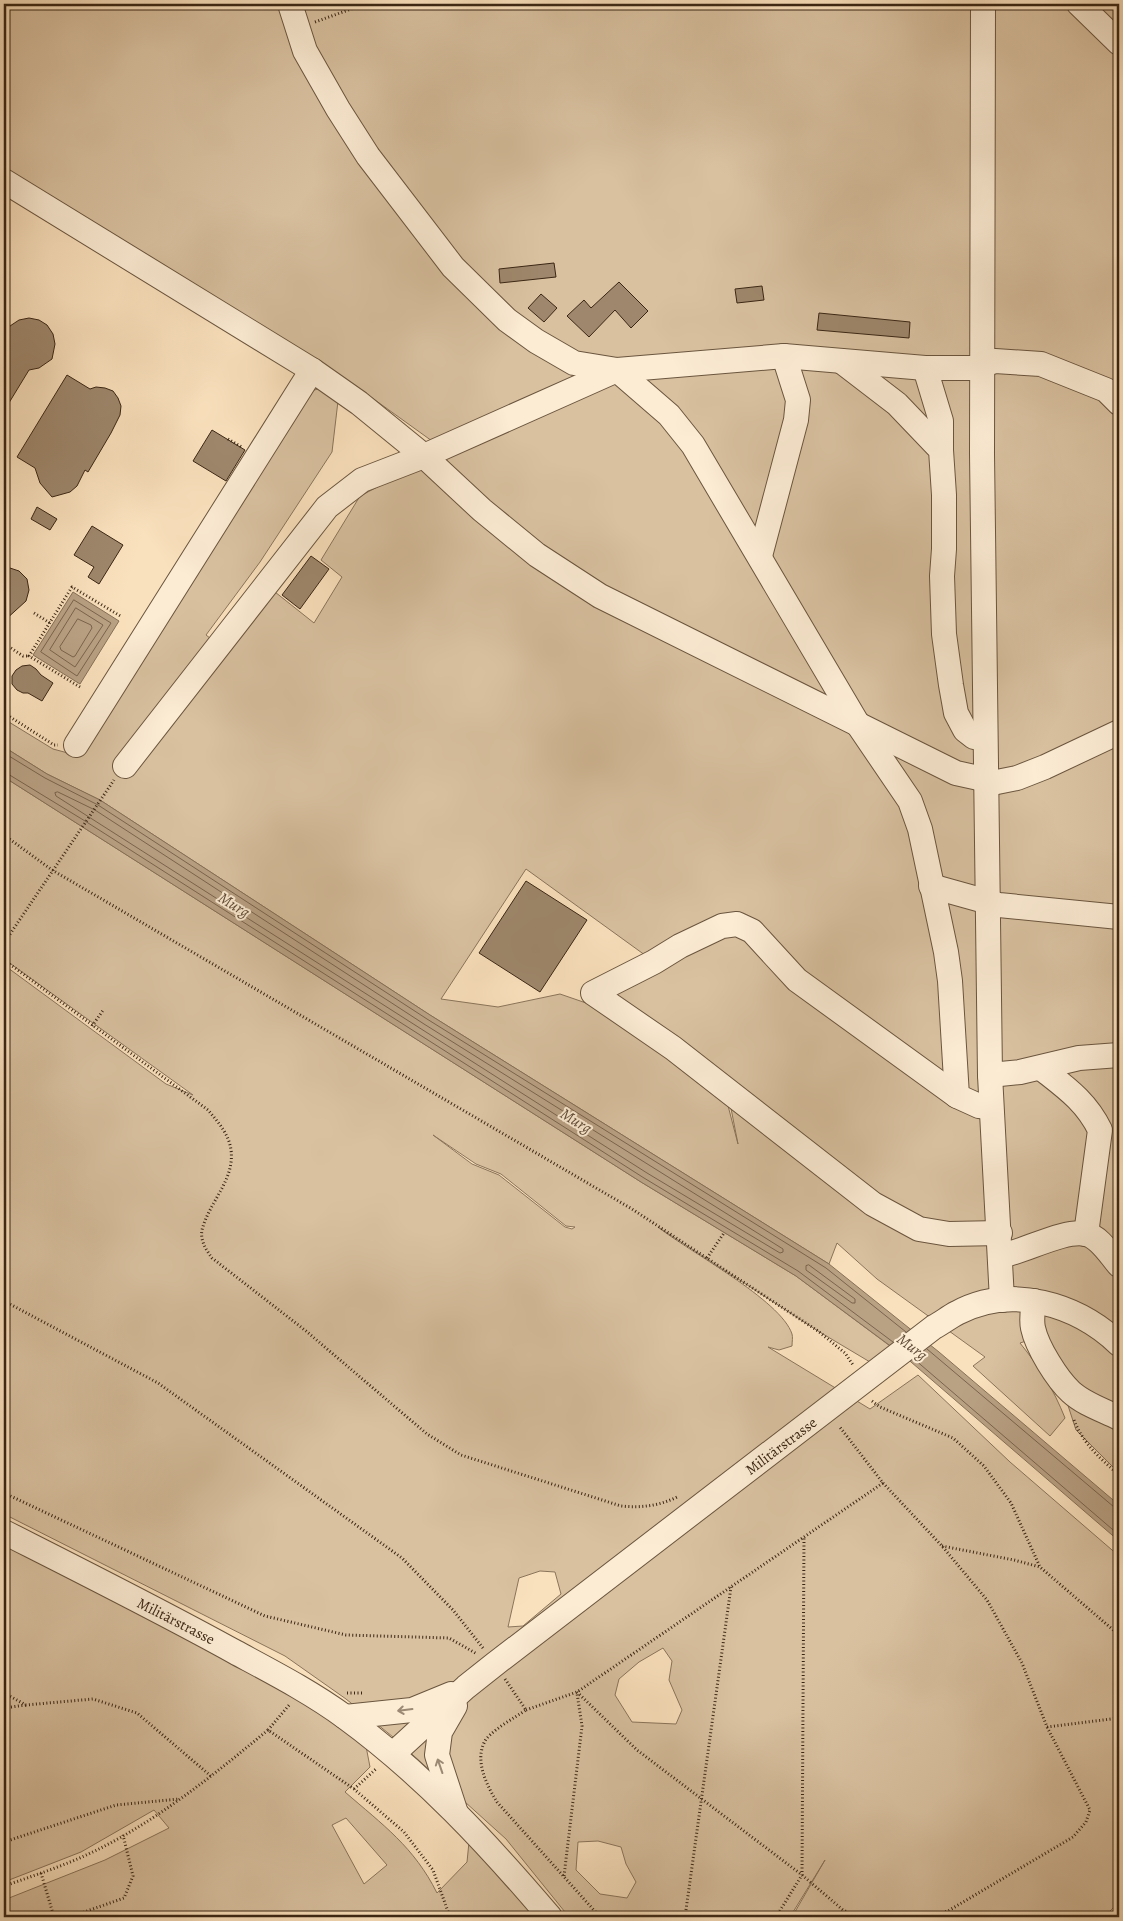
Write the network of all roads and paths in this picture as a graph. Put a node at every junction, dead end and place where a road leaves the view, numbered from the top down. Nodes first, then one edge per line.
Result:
1 (290, 4) edge
2 (365, 4) edge
3 (983, 4) edge
4 (1079, 4) edge
5 (298, 28) junction
6 (1119, 43) edge
7 (4, 181) edge
8 (784, 356) junction
9 (840, 360) junction
10 (984, 365) junction
11 (924, 368) junction
12 (312, 370) junction
13 (617, 370) junction
14 (1119, 403) edge
15 (228, 439) dead end
16 (245, 449) dead end
17 (941, 450) junction
18 (424, 456) junction
19 (760, 556) junction
20 (34, 613) dead end
21 (122, 617) dead end
22 (50, 623) junction
23 (11, 648) dead end
24 (29, 656) junction
25 (80, 688) dead end
26 (4, 713) edge
27 (859, 726) junction
28 (1119, 732) edge
29 (985, 738) junction
30 (76, 745) joint
31 (125, 766) dead end
32 (986, 780) junction
33 (100, 800) dead end
34 (4, 835) edge
35 (52, 870) junction
36 (932, 886) junction
37 (988, 902) junction
38 (1119, 917) edge
39 (4, 943) edge
40 (4, 960) edge
41 (104, 1009) dead end
42 (92, 1026) junction
43 (1119, 1055) edge
44 (1041, 1068) junction
45 (990, 1075) junction
46 (956, 1096) junction
47 (990, 1108) junction
48 (724, 1233) dead end
49 (1086, 1234) junction
50 (1000, 1245) junction
51 (707, 1258) junction
52 (1119, 1265) edge
53 (1002, 1300) junction
54 (4, 1301) edge
55 (1034, 1301) junction
56 (1119, 1344) edge
57 (851, 1363) junction
58 (844, 1369) dead end
59 (866, 1391) junction
60 (828, 1410) junction
61 (1119, 1418) edge
62 (1074, 1419) dead end
63 (1119, 1475) edge
64 (883, 1483) junction
65 (4, 1493) edge
66 (684, 1493) dead end
67 (4, 1532) edge
68 (804, 1537) junction
69 (942, 1546) junction
70 (1040, 1567) junction
71 (731, 1587) junction
72 (1119, 1635) edge
73 (495, 1664) junction
74 (466, 1687) junction
75 (302, 1689) junction
76 (577, 1692) junction
77 (4, 1693) edge
78 (26, 1705) junction
79 (4, 1708) edge
80 (526, 1710) junction
81 (345, 1717) junction
82 (1119, 1718) edge
83 (1047, 1727) junction
84 (268, 1730) junction
85 (393, 1754) junction
86 (212, 1777) junction
87 (354, 1790) junction
88 (182, 1798) junction
89 (702, 1799) junction
90 (456, 1812) junction
91 (123, 1835) junction
92 (4, 1842) edge
93 (41, 1873) junction
94 (802, 1875) junction
95 (564, 1876) junction
96 (4, 1886) edge
97 (54, 1917) edge
98 (70, 1917) edge
99 (450, 1917) edge
100 (550, 1917) edge
101 (600, 1917) edge
102 (685, 1917) edge
103 (776, 1917) edge
104 (859, 1917) edge
105 (927, 1917) edge

1 - 5 street
2 - 5 path
3 - 10 street
4 - 6 street
5 - 13 street
7 - 12 street
8 - 9 street
8 - 13 street
8 - 19 street
9 - 11 street
9 - 17 street
10 - 11 street
10 - 14 street
10 - 29 street
11 - 17 street
12 - 18 street
12 - 30 street
13 - 18 street
13 - 19 street
15 - 16 path
17 - 29 street
18 - 27 street
18 - 31 street
19 - 27 street
20 - 22 path
21 - 22 path
22 - 24 path
23 - 24 path
24 - 25 path
26 - 30 path
27 - 32 street
27 - 36 street
28 - 32 street
29 - 32 street
32 - 37 street
33 - 35 path
34 - 35 path
35 - 39 path
35 - 51 path
36 - 37 street
36 - 46 street
37 - 38 street
37 - 45 street
40 - 42 path
41 - 42 path
42 - 66 path
43 - 44 street
44 - 45 street
44 - 49 street
45 - 47 street
46 - 47 street
46 - 50 street
47 - 50 street
48 - 51 path
49 - 50 street
49 - 52 street
50 - 53 street
51 - 57 path
53 - 55 street, Militärstrasse
53 - 59 street, Militärstrasse
54 - 73 path
55 - 56 street, Militärstrasse
55 - 61 street
57 - 58 path
57 - 59 path
59 - 60 street, Militärstrasse
59 - 70 path
60 - 64 path
60 - 73 street, Militärstrasse
62 - 63 path
64 - 68 path
64 - 69 path
65 - 73 path
67 - 75 street, Militärstrasse
68 - 71 path
68 - 94 path
69 - 70 path
69 - 83 path
70 - 72 path
71 - 76 path
71 - 89 path
73 - 74 street, Militärstrasse
73 - 80 path
74 -> 81 street, Militärstrasse
74 - 85 street, Militärstrasse
90 -> 74 street, Militärstrasse
75 - 81 street, Militärstrasse
75 - 84 path
76 - 80 path
76 - 89 path
76 - 95 path
77 - 78 path
78 - 79 path
78 - 86 path
80 - 95 path
81 - 85 street, Militärstrasse
82 - 83 path
83 - 105 path
84 - 86 path
84 - 87 path
85 - 87 path
85 - 90 street, Militärstrasse
86 - 88 path
87 - 99 path
88 - 91 path
88 - 92 path
89 - 94 path
89 - 102 path
90 - 100 street, Militärstrasse
91 - 93 path
91 - 98 path
93 - 96 path
93 - 97 path
94 - 103 path
94 - 104 path
95 - 101 path

